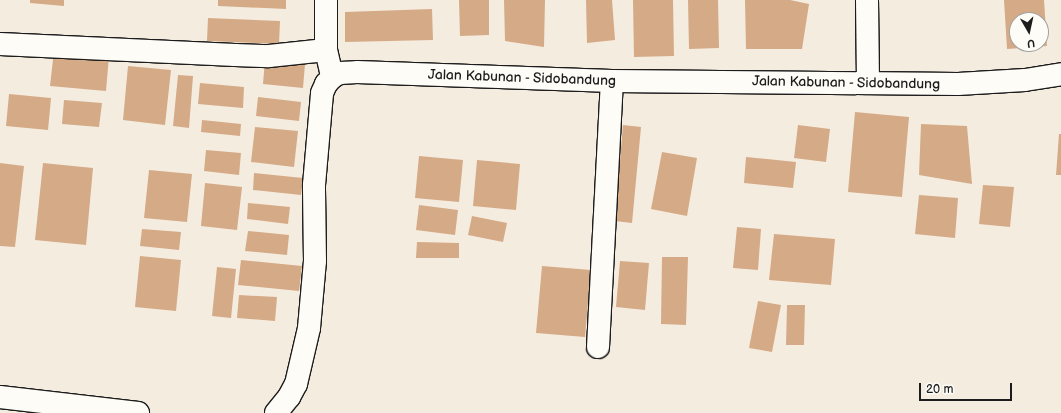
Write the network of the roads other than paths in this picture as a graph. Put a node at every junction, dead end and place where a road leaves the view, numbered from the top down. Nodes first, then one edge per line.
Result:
1 (326, 0) edge
2 (867, 0) edge
3 (0, 44) edge
4 (326, 50) junction
5 (1061, 74) edge
6 (332, 77) junction
7 (612, 81) junction
8 (868, 83) junction
9 (598, 347) dead end
10 (0, 397) edge
11 (138, 413) edge
12 (276, 413) edge

1 - 4 street
2 - 8 street
3 - 4 street
4 - 6 street
5 - 8 street, Jalan Kabunan - Sidobandung
6 - 7 street, Jalan Kabunan - Sidobandung
6 - 12 street
7 - 8 street, Jalan Kabunan - Sidobandung
7 - 9 street
10 - 11 street

